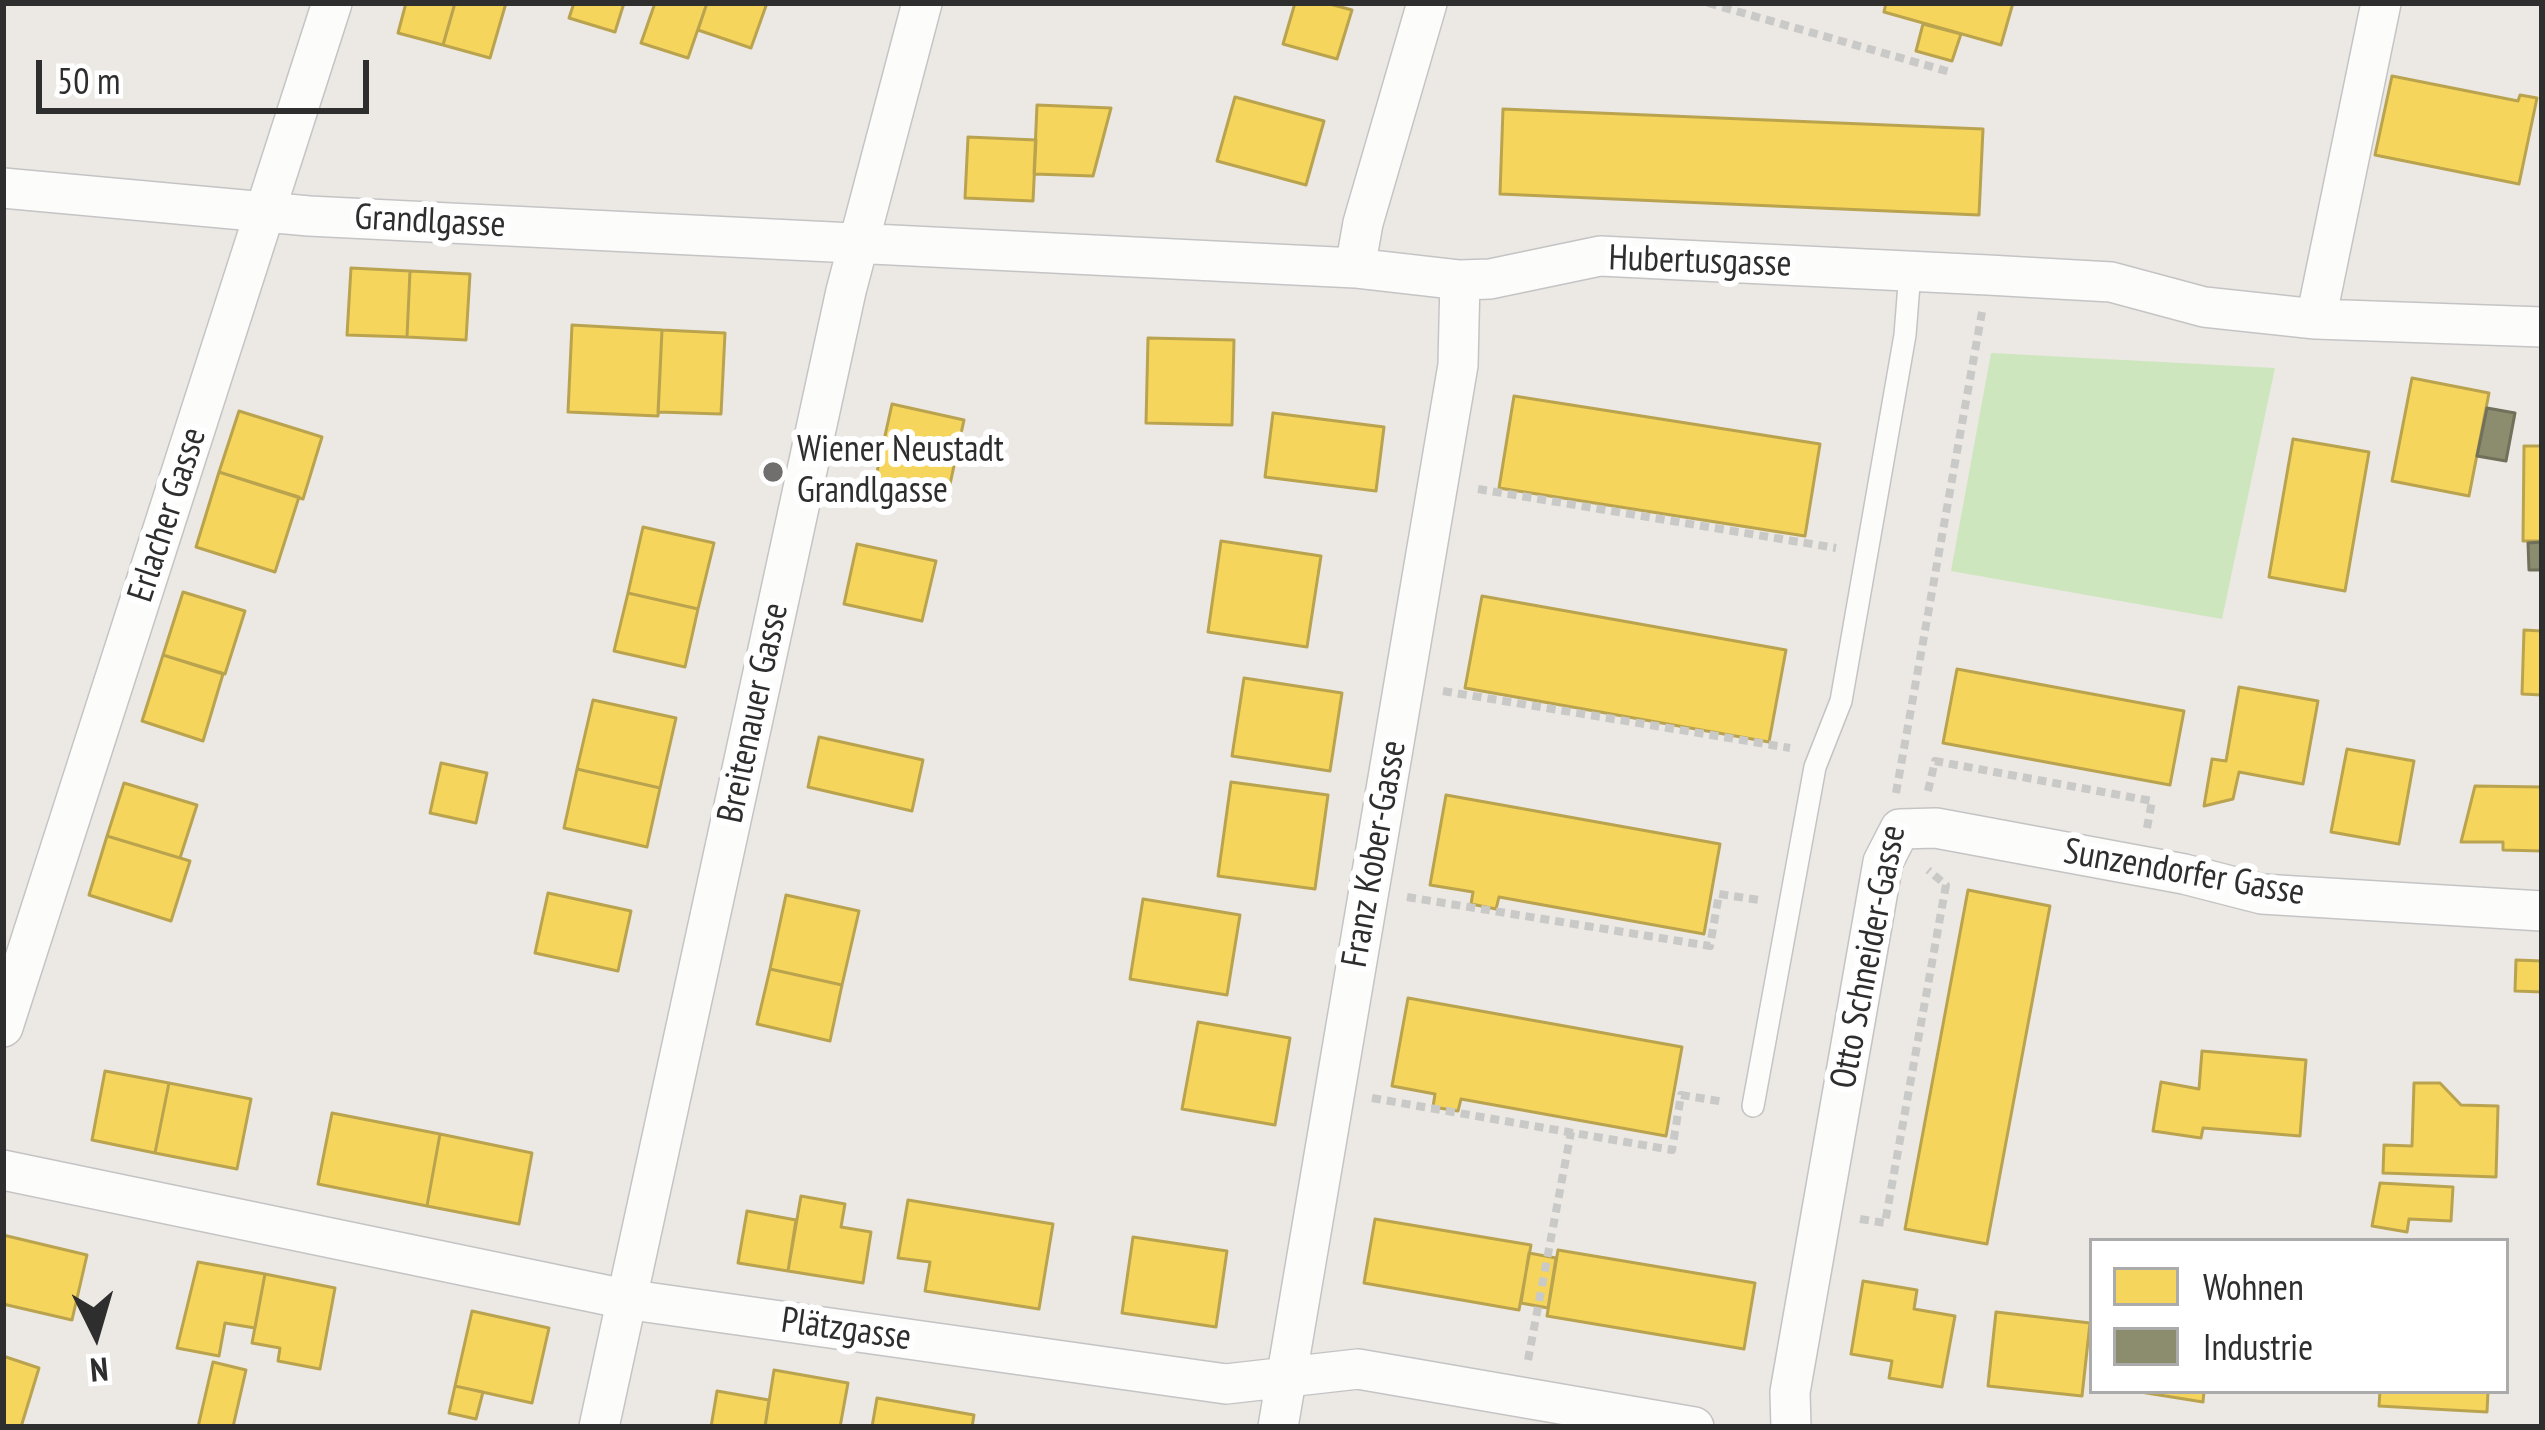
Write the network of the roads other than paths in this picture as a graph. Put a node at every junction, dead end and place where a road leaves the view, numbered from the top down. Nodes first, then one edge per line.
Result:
1 (332, 3) edge
2 (922, 3) edge
3 (1427, 3) edge
4 (2381, 3) edge
5 (3, 188) edge
6 (265, 214) junction
7 (857, 244) junction
8 (1355, 268) junction
9 (1910, 272) junction
10 (1460, 280) junction
11 (2317, 319) junction
12 (2542, 327) edge
13 (1913, 831) joint
14 (2542, 911) edge
15 (3, 1028) edge
16 (1753, 1106) road end
17 (3, 1170) edge
18 (625, 1300) junction
19 (1287, 1377) junction
20 (599, 1427) edge
21 (1278, 1427) edge
22 (1694, 1427) edge
23 (1791, 1427) edge

1 - 6 street, Erlacher Gasse
2 - 7 street, Breitenauer Gasse
3 - 8 street
4 - 11 street
5 - 6 street, Grandlgasse
6 - 7 street, Grandlgasse
6 - 15 street, Erlacher Gasse
7 - 8 street, Hubertusgasse
7 - 18 street, Breitenauer Gasse
8 - 10 street, Hubertusgasse
9 - 10 street, Hubertusgasse
9 - 11 street, Hubertusgasse
9 - 16 lane
10 - 19 street, Franz Kober-Gasse
11 - 12 street, Hubertusgasse
13 - 14 street, Sunzendorfer Gasse
13 - 23 street, Otto Schneider-Gasse
17 - 18 street, Plätzgasse
18 - 19 street, Plätzgasse
18 - 20 street, Breitenauer Gasse
19 - 21 street, Franz Kober-Gasse
19 - 22 street, Plätzgasse

